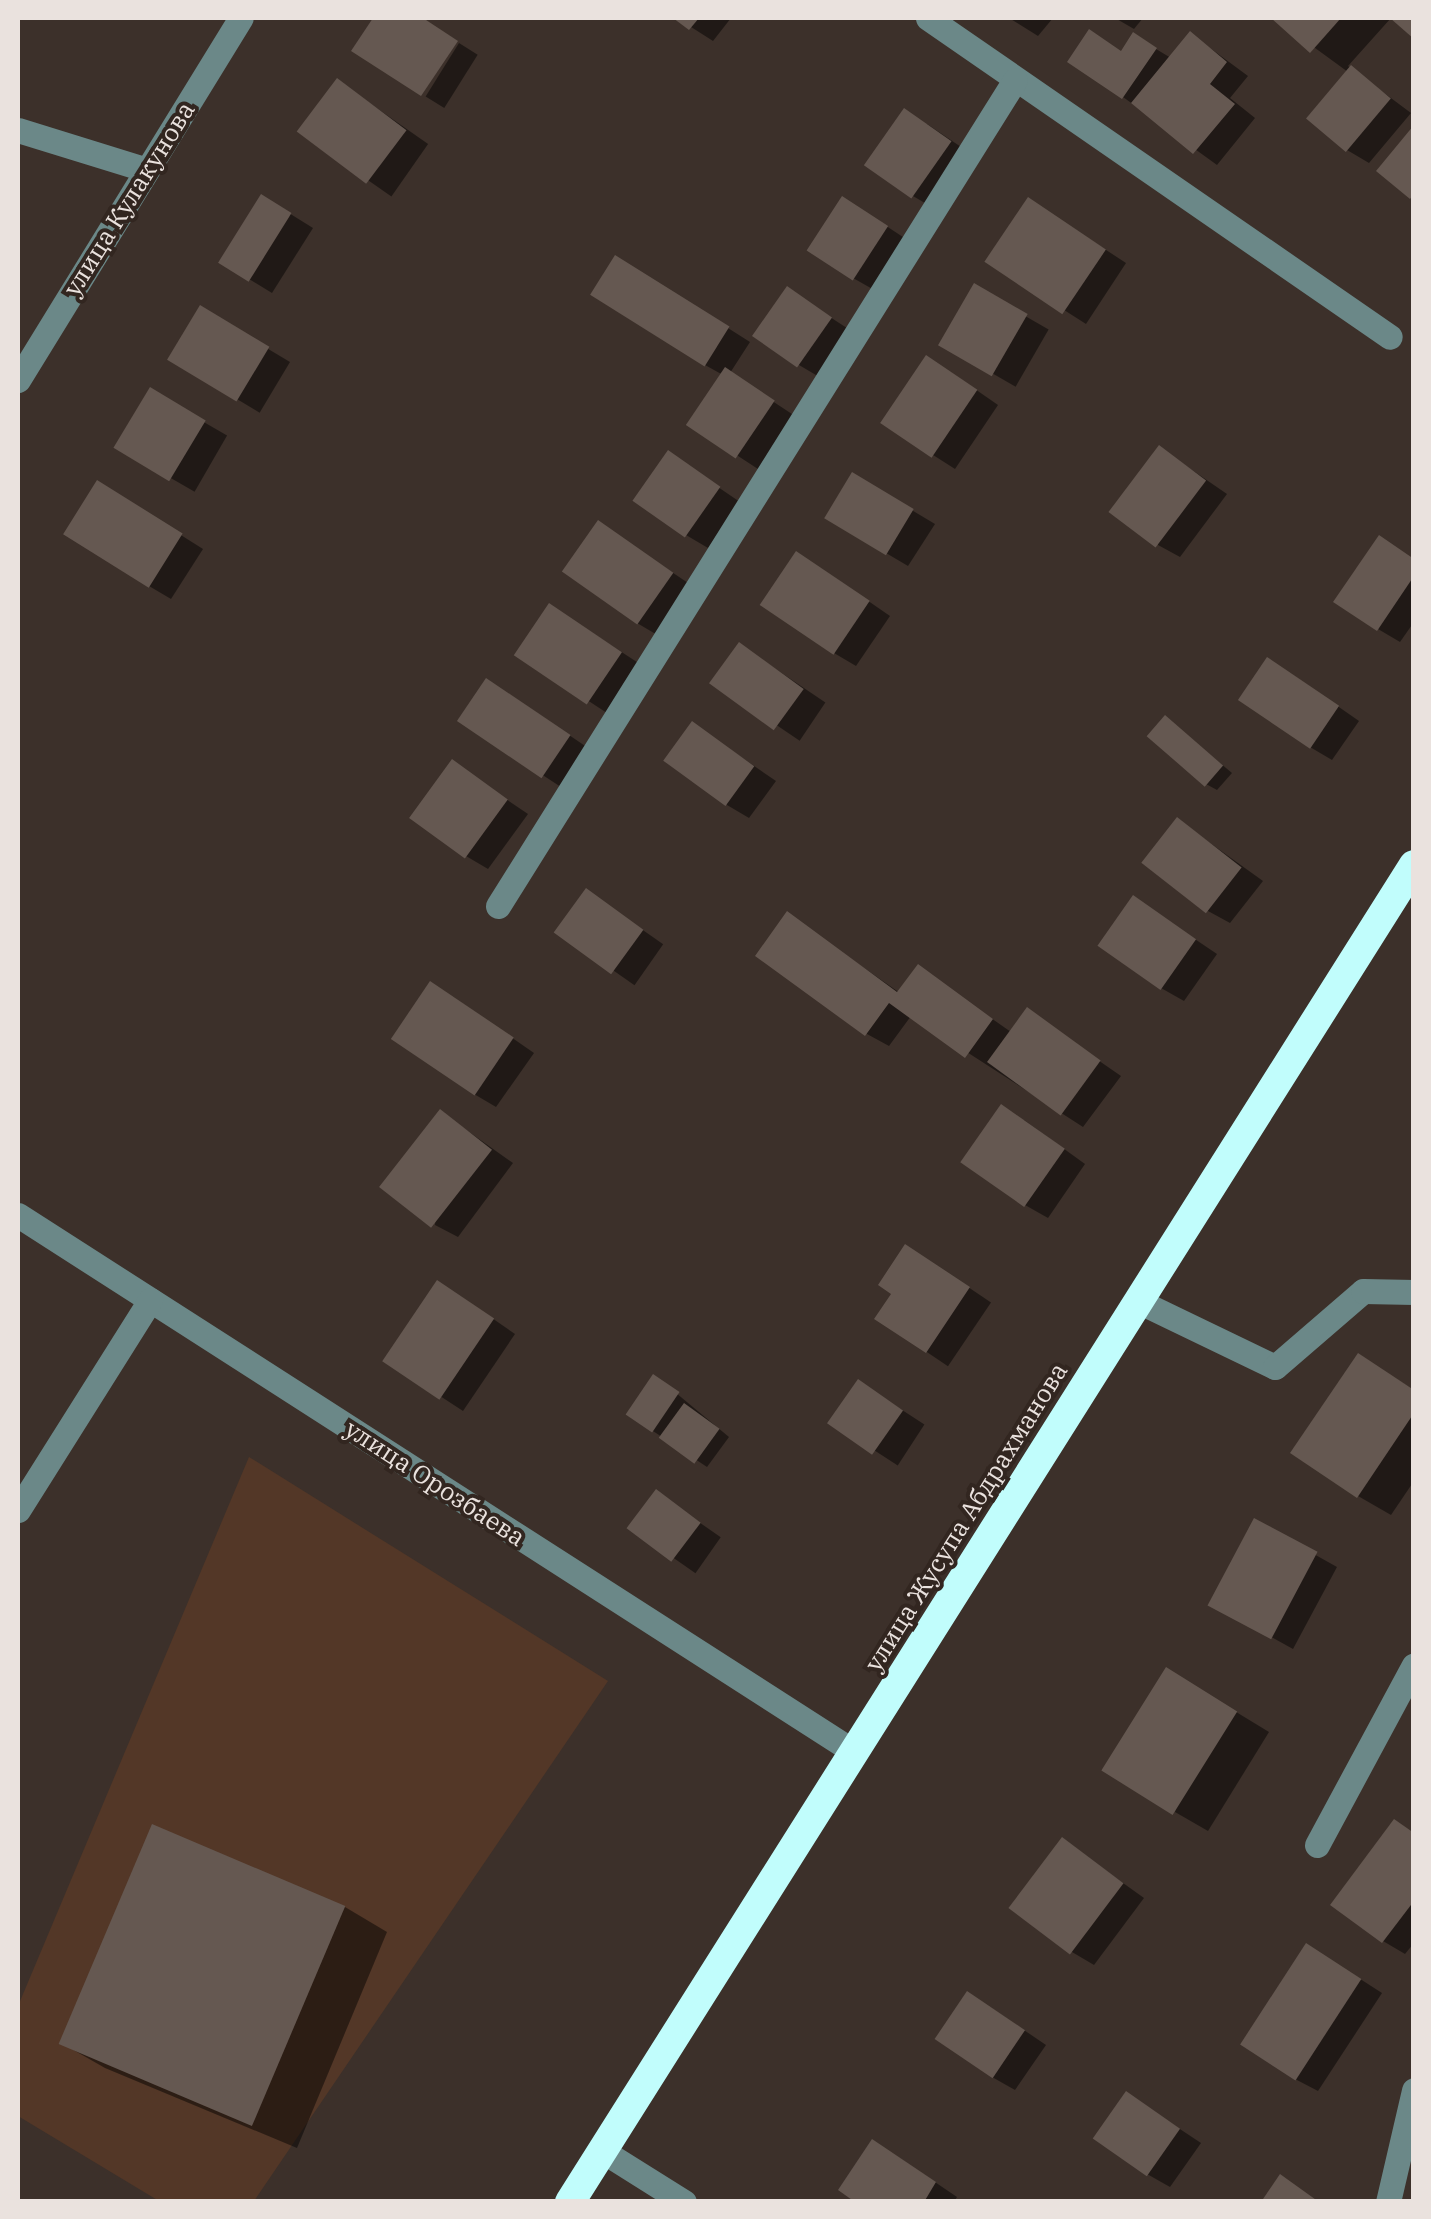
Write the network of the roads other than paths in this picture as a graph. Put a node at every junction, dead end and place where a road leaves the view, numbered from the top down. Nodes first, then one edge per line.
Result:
1 (241, 18) edge
2 (928, 18) edge
3 (1015, 80) junction
4 (18, 130) edge
5 (147, 170) junction
6 (1390, 336) dead end
7 (18, 380) edge
8 (1414, 865) edge
9 (498, 906) dead end
10 (18, 1215) edge
11 (1414, 1292) edge
12 (150, 1300) junction
13 (1138, 1302) junction
14 (18, 1510) edge
15 (1414, 1664) edge
16 (852, 1751) junction
17 (1317, 1846) dead end
18 (1414, 2090) edge
19 (601, 2150) junction
20 (570, 2202) edge
21 (684, 2202) edge
22 (1388, 2202) edge

1 - 5 street, улица Кулакунова
2 - 3 street
3 - 6 street
3 - 9 street
4 - 5 street
5 - 7 street, улица Кулакунова
8 - 13 highway, улица Жусупа Абдрахманова
10 - 12 street, улица Орозбаева
11 - 13 street
12 - 14 street
12 - 16 street, улица Орозбаева
13 - 16 highway, улица Жусупа Абдрахманова
15 - 17 street
16 - 19 highway, улица Жусупа Абдрахманова
18 - 22 street
19 - 20 highway, улица Жусупа Абдрахманова
19 - 21 street

